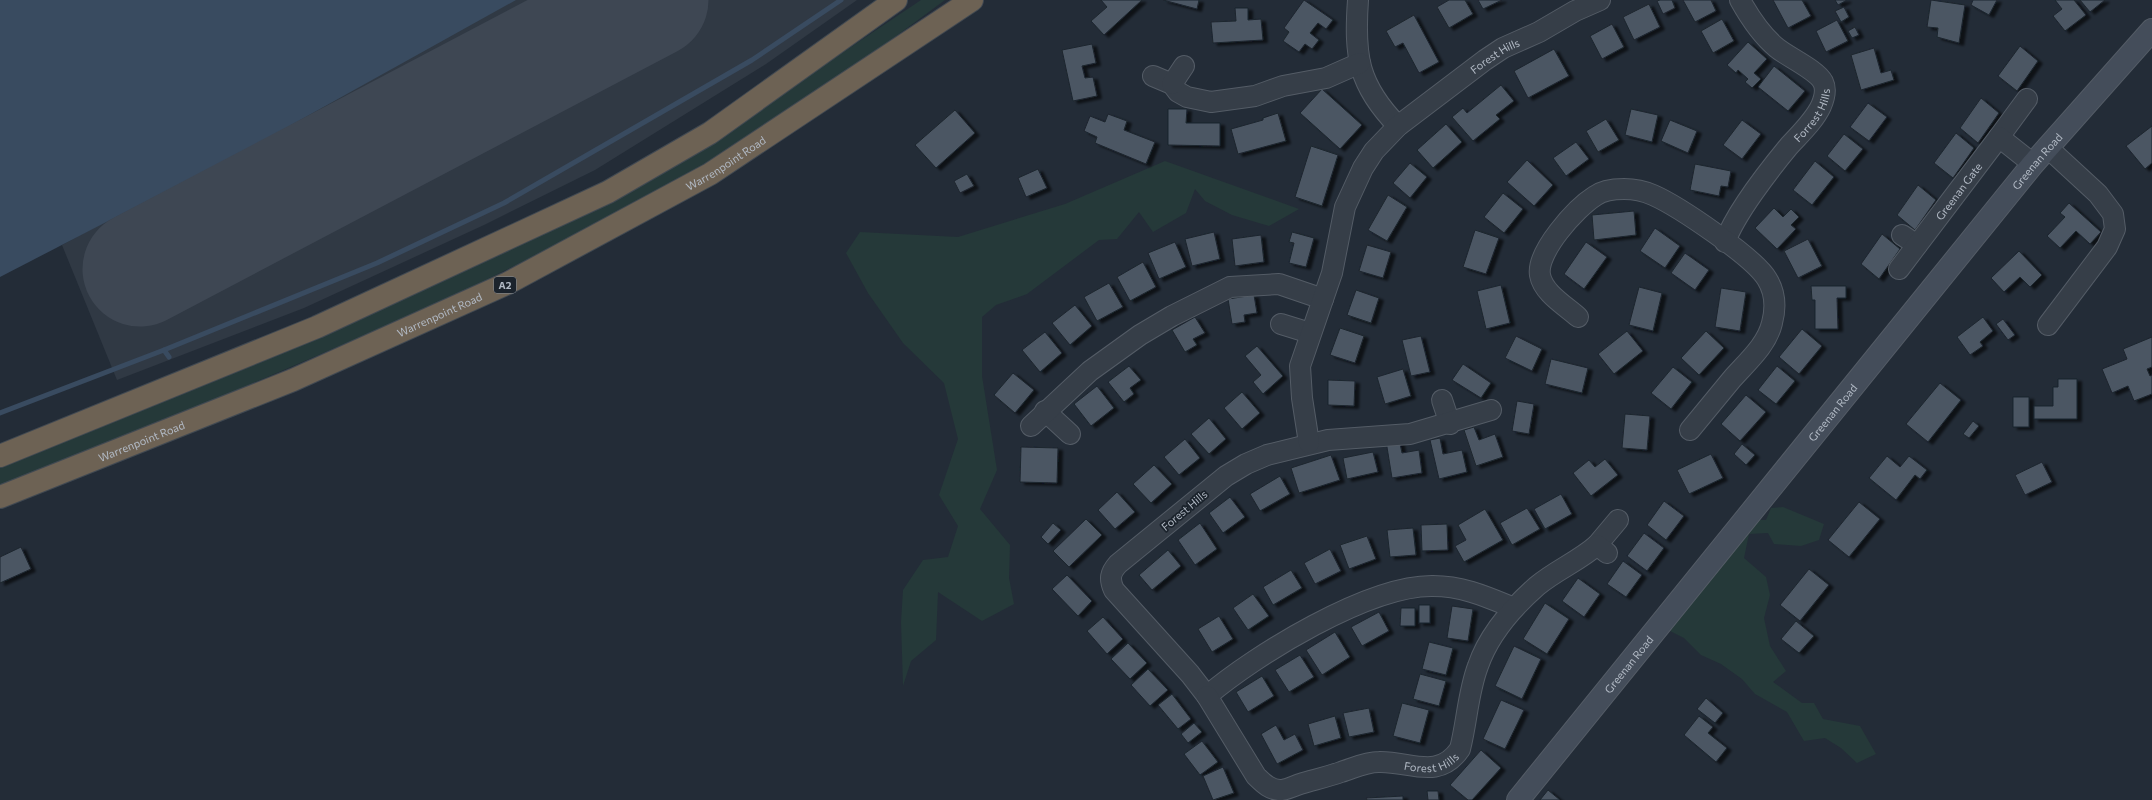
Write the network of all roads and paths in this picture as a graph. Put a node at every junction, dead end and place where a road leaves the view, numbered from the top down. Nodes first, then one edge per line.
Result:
1 (896, 0) edge
2 (972, 0) edge
3 (1358, 0) edge
4 (1600, 0) edge
5 (1740, 0) edge
6 (2152, 30) edge
7 (1360, 63) junction
8 (1184, 66) dead end
9 (1153, 76) dead end
10 (1172, 84) junction
11 (2027, 99) dead end
12 (1398, 126) junction
13 (1999, 137) junction
14 (2047, 147) junction
15 (2033, 164) junction
16 (1725, 242) junction
17 (1899, 269) dead end
18 (1323, 299) junction
19 (1578, 317) dead end
20 (1280, 324) dead end
21 (2048, 325) dead end
22 (1310, 333) junction
23 (1442, 400) dead end
24 (1491, 410) dead end
25 (1045, 411) junction
26 (1450, 424) junction
27 (1031, 426) dead end
28 (1690, 430) dead end
29 (1070, 434) dead end
30 (1309, 443) junction
31 (0, 456) edge
32 (0, 497) edge
33 (1618, 520) dead end
34 (1514, 608) junction
35 (1207, 696) junction
36 (1270, 794) edge
37 (1518, 800) edge

1 - 31 highway
2 - 32 highway, Warrenpoint Road / A2
3 - 7 street
4 - 12 street, Forest Hills
5 - 16 street, Forrest Hills
6 - 14 street, Greenan Road
7 - 10 street
7 - 12 street
8 - 10 street
9 - 10 street
11 - 13 street, Greenan Gate
12 - 18 street, Forest Hills
13 - 15 street
13 - 17 street, Greenan Gate
14 - 15 street, Greenan Road
14 - 21 street
15 - 37 street, Greenan Road
16 - 19 street
16 - 28 street
18 - 22 street, Forest Hills
18 - 25 street
20 - 22 street
22 - 30 street, Forest Hills
23 - 26 street
24 - 26 street
25 - 27 street
25 - 29 street
26 - 30 street
30 - 35 street, Forest Hills
33 - 34 street, Forest Hills
34 - 35 street
34 - 36 street, Forest Hills
35 - 36 street, Forest Hills

